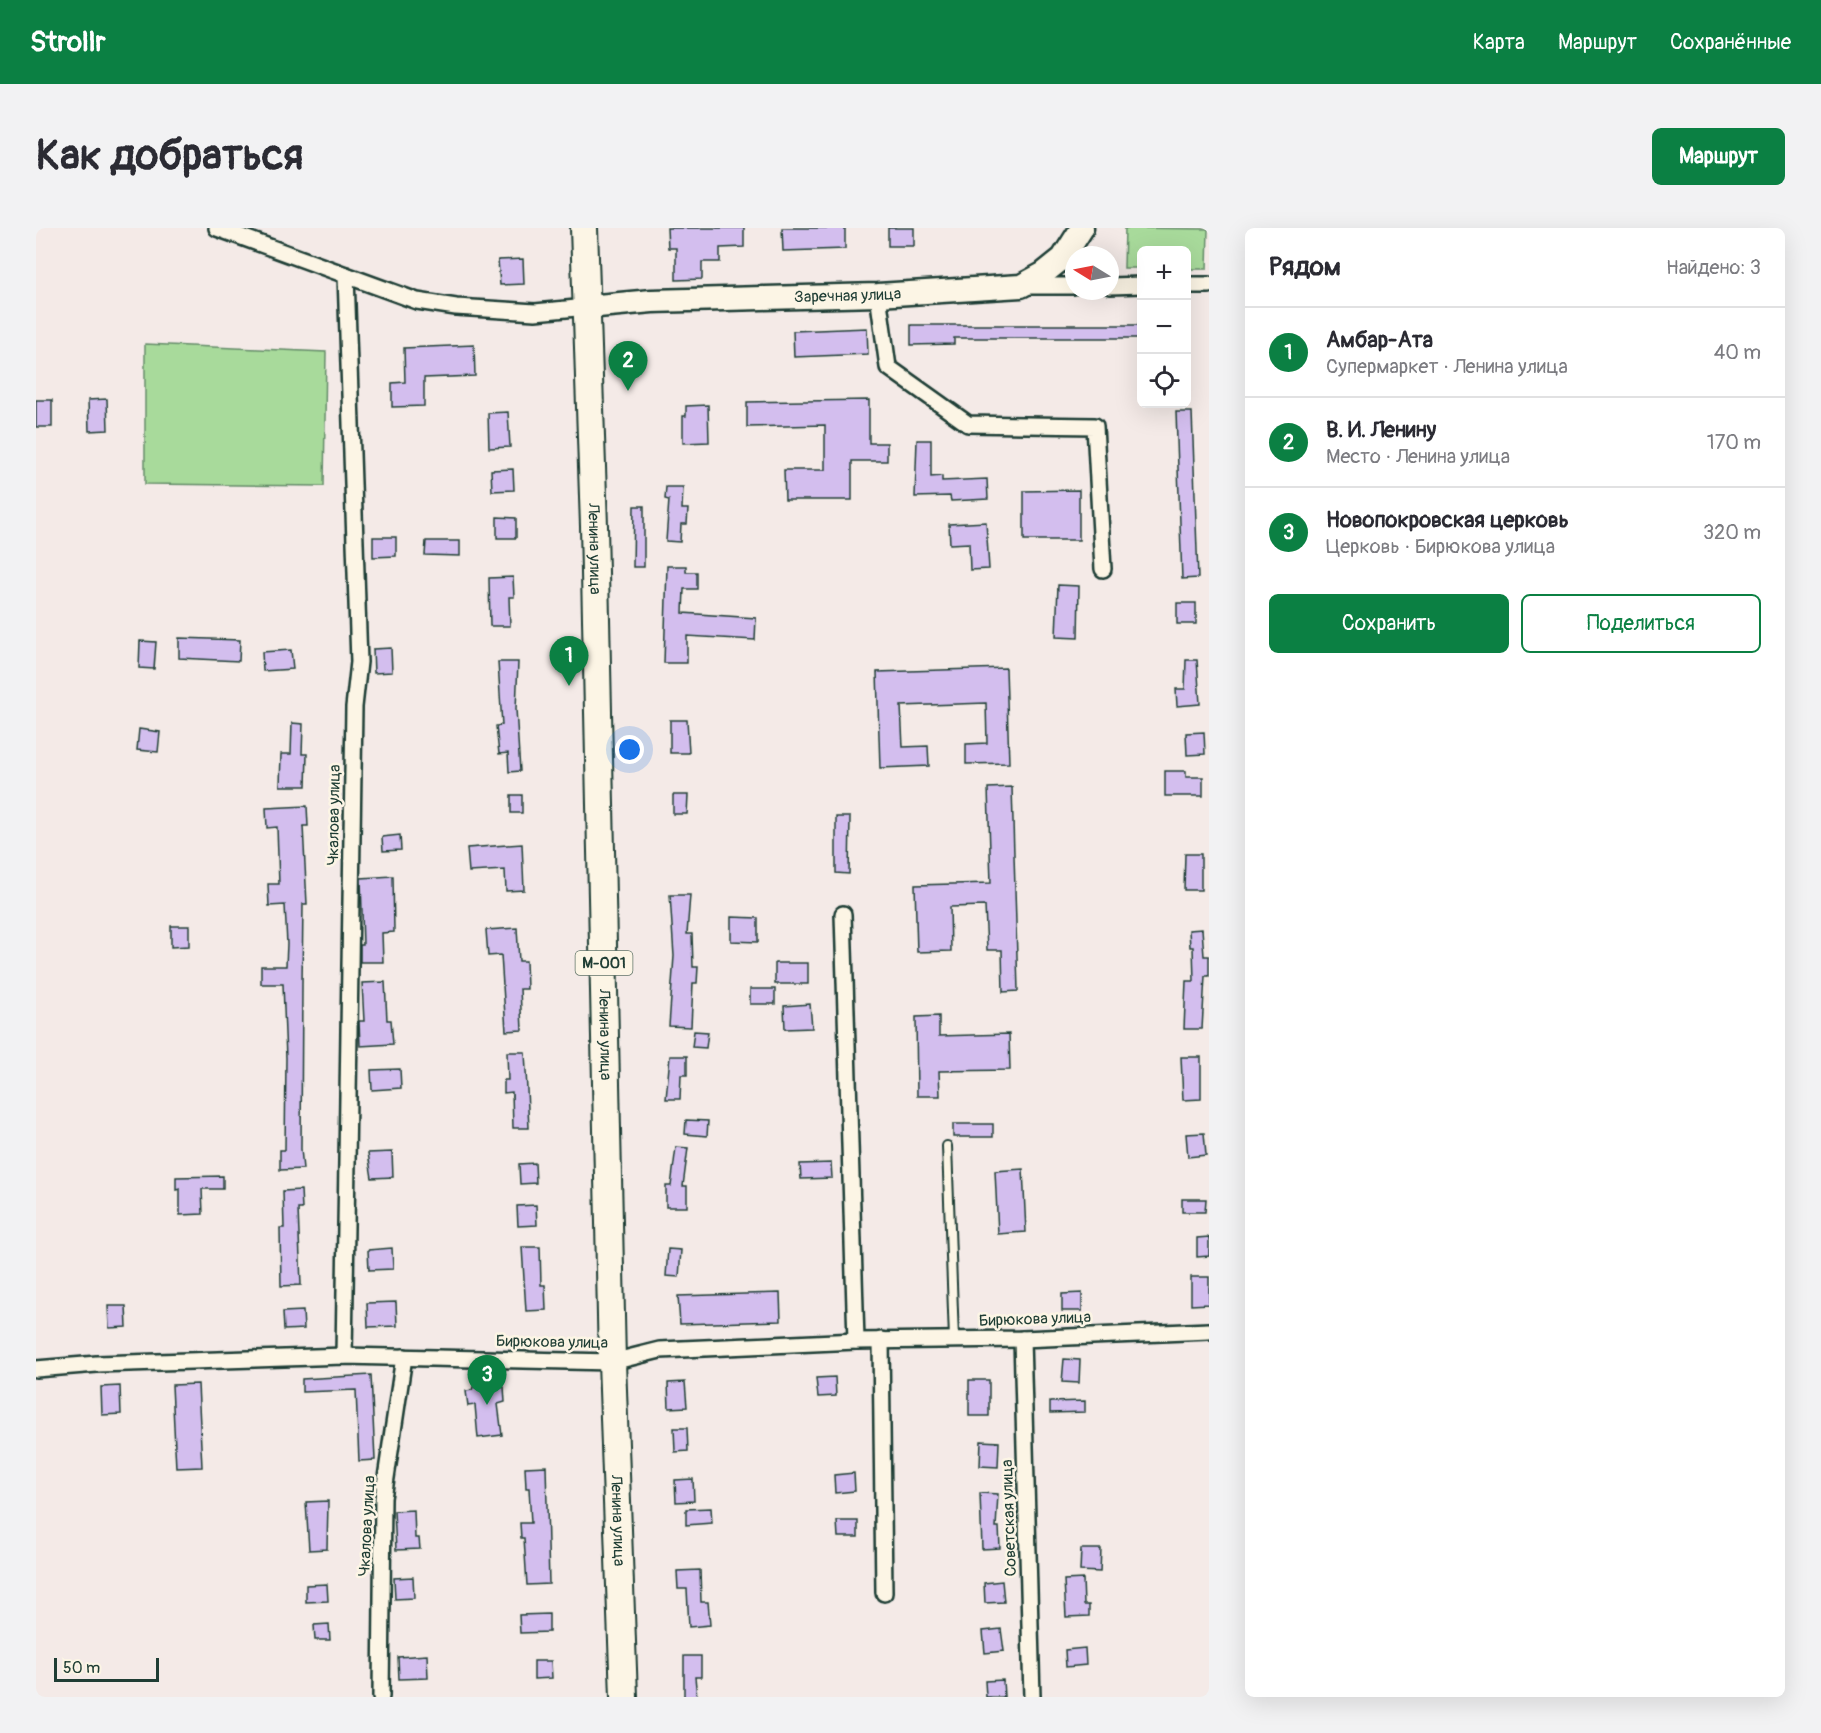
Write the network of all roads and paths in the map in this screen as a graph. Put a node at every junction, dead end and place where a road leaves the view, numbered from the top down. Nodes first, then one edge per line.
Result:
1 (217, 228) edge
2 (584, 228) edge
3 (1082, 228) edge
4 (346, 275) junction
5 (1137, 285) edge
6 (1191, 285) edge
7 (1209, 285) edge
8 (1021, 286) junction
9 (1065, 286) edge
10 (1119, 286) edge
11 (879, 295) junction
12 (587, 307) junction
13 (1103, 569) dead end
14 (843, 914) dead end
15 (947, 1146) dead end
16 (1209, 1331) edge
17 (954, 1339) junction
18 (1022, 1339) junction
19 (881, 1340) junction
20 (856, 1341) junction
21 (344, 1356) junction
22 (404, 1357) junction
23 (612, 1362) junction
24 (36, 1369) edge
25 (884, 1593) dead end
26 (381, 1697) edge
27 (624, 1697) edge
28 (1032, 1697) edge

1 - 4 street
2 - 12 main road, Ленина улица / М-001
3 - 8 street, Заречная улица
4 - 12 street
4 - 21 street, Чкалова улица
5 - 10 street
6 - 7 street
8 - 9 street
8 - 11 street, Заречная улица
11 - 12 street, Заречная улица
11 - 13 street
12 - 23 main road, Ленина улица / М-001
14 - 20 street
15 - 17 lane
16 - 18 street, Бирюкова улица
17 - 18 street, Бирюкова улица
17 - 19 street, Бирюкова улица
18 - 28 street, Советская улица
19 - 20 street, Бирюкова улица
19 - 25 street
20 - 23 street, Бирюкова улица
21 - 22 street, Бирюкова улица
21 - 24 street, Бирюкова улица
22 - 23 street, Бирюкова улица
22 - 26 street, Чкалова улица
23 - 27 main road, Ленина улица / М-001

